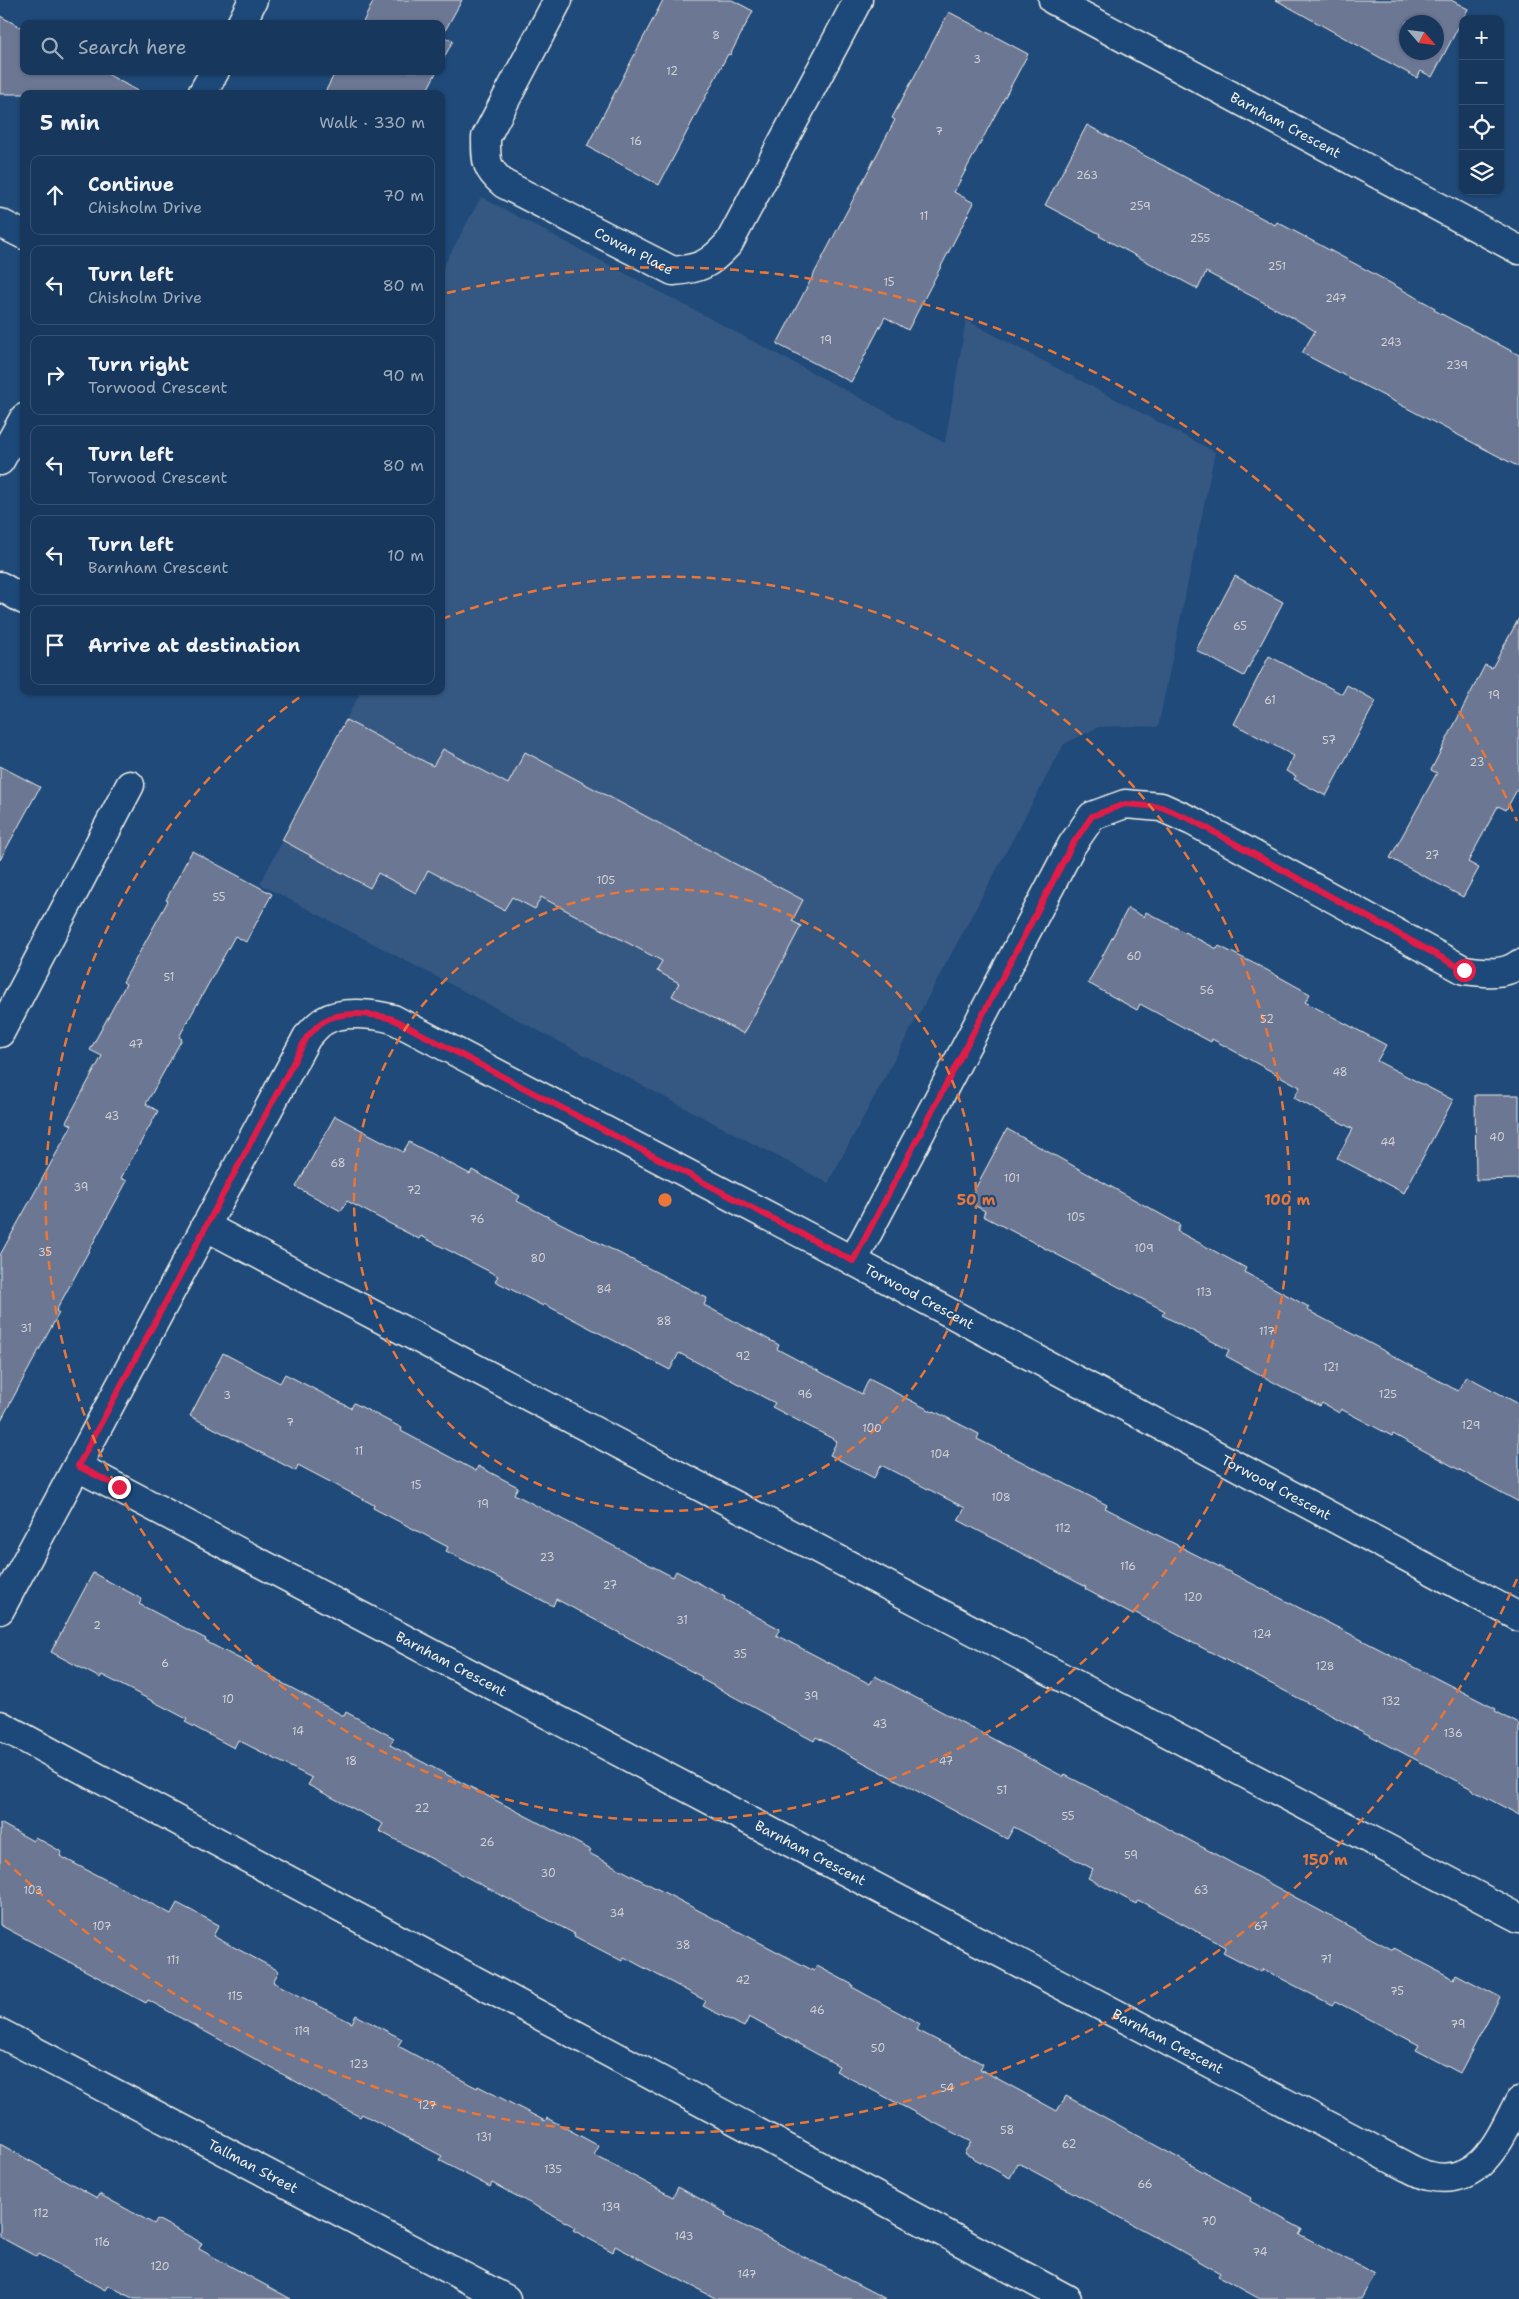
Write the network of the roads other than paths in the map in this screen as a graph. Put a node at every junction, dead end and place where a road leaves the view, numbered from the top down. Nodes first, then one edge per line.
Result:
1 (253, 0) edge
2 (558, 0) edge
3 (858, 0) edge
4 (1052, 0) edge
5 (243, 20) edge
6 (213, 75) edge
7 (204, 90) edge
8 (0, 222) edge
9 (20, 233) edge
10 (1519, 250) edge
11 (20, 425) edge
12 (0, 461) edge
13 (0, 586) edge
14 (20, 598) edge
15 (130, 785) dead end
16 (1519, 964) edge
17 (0, 1033) edge
18 (205, 1226) junction
19 (853, 1261) junction
20 (78, 1466) junction
21 (0, 1610) edge
22 (1519, 1617) edge
23 (0, 1726) edge
24 (1519, 1918) edge
25 (0, 2033) edge
26 (1519, 2101) edge
27 (506, 2299) edge
28 (1067, 2299) edge

1 - 5 street
2 - 3 street, Cowan Place
4 - 10 street, Barnham Crescent
6 - 7 street
8 - 9 street
11 - 12 street
13 - 14 street
15 - 17 street
16 - 19 street
18 - 19 street, Torwood Crescent
18 - 20 street, Torwood Crescent
18 - 24 street
19 - 22 street, Torwood Crescent
20 - 21 street, Torwood Crescent
20 - 26 street, Barnham Crescent
23 - 28 street
25 - 27 street, Tallman Street

